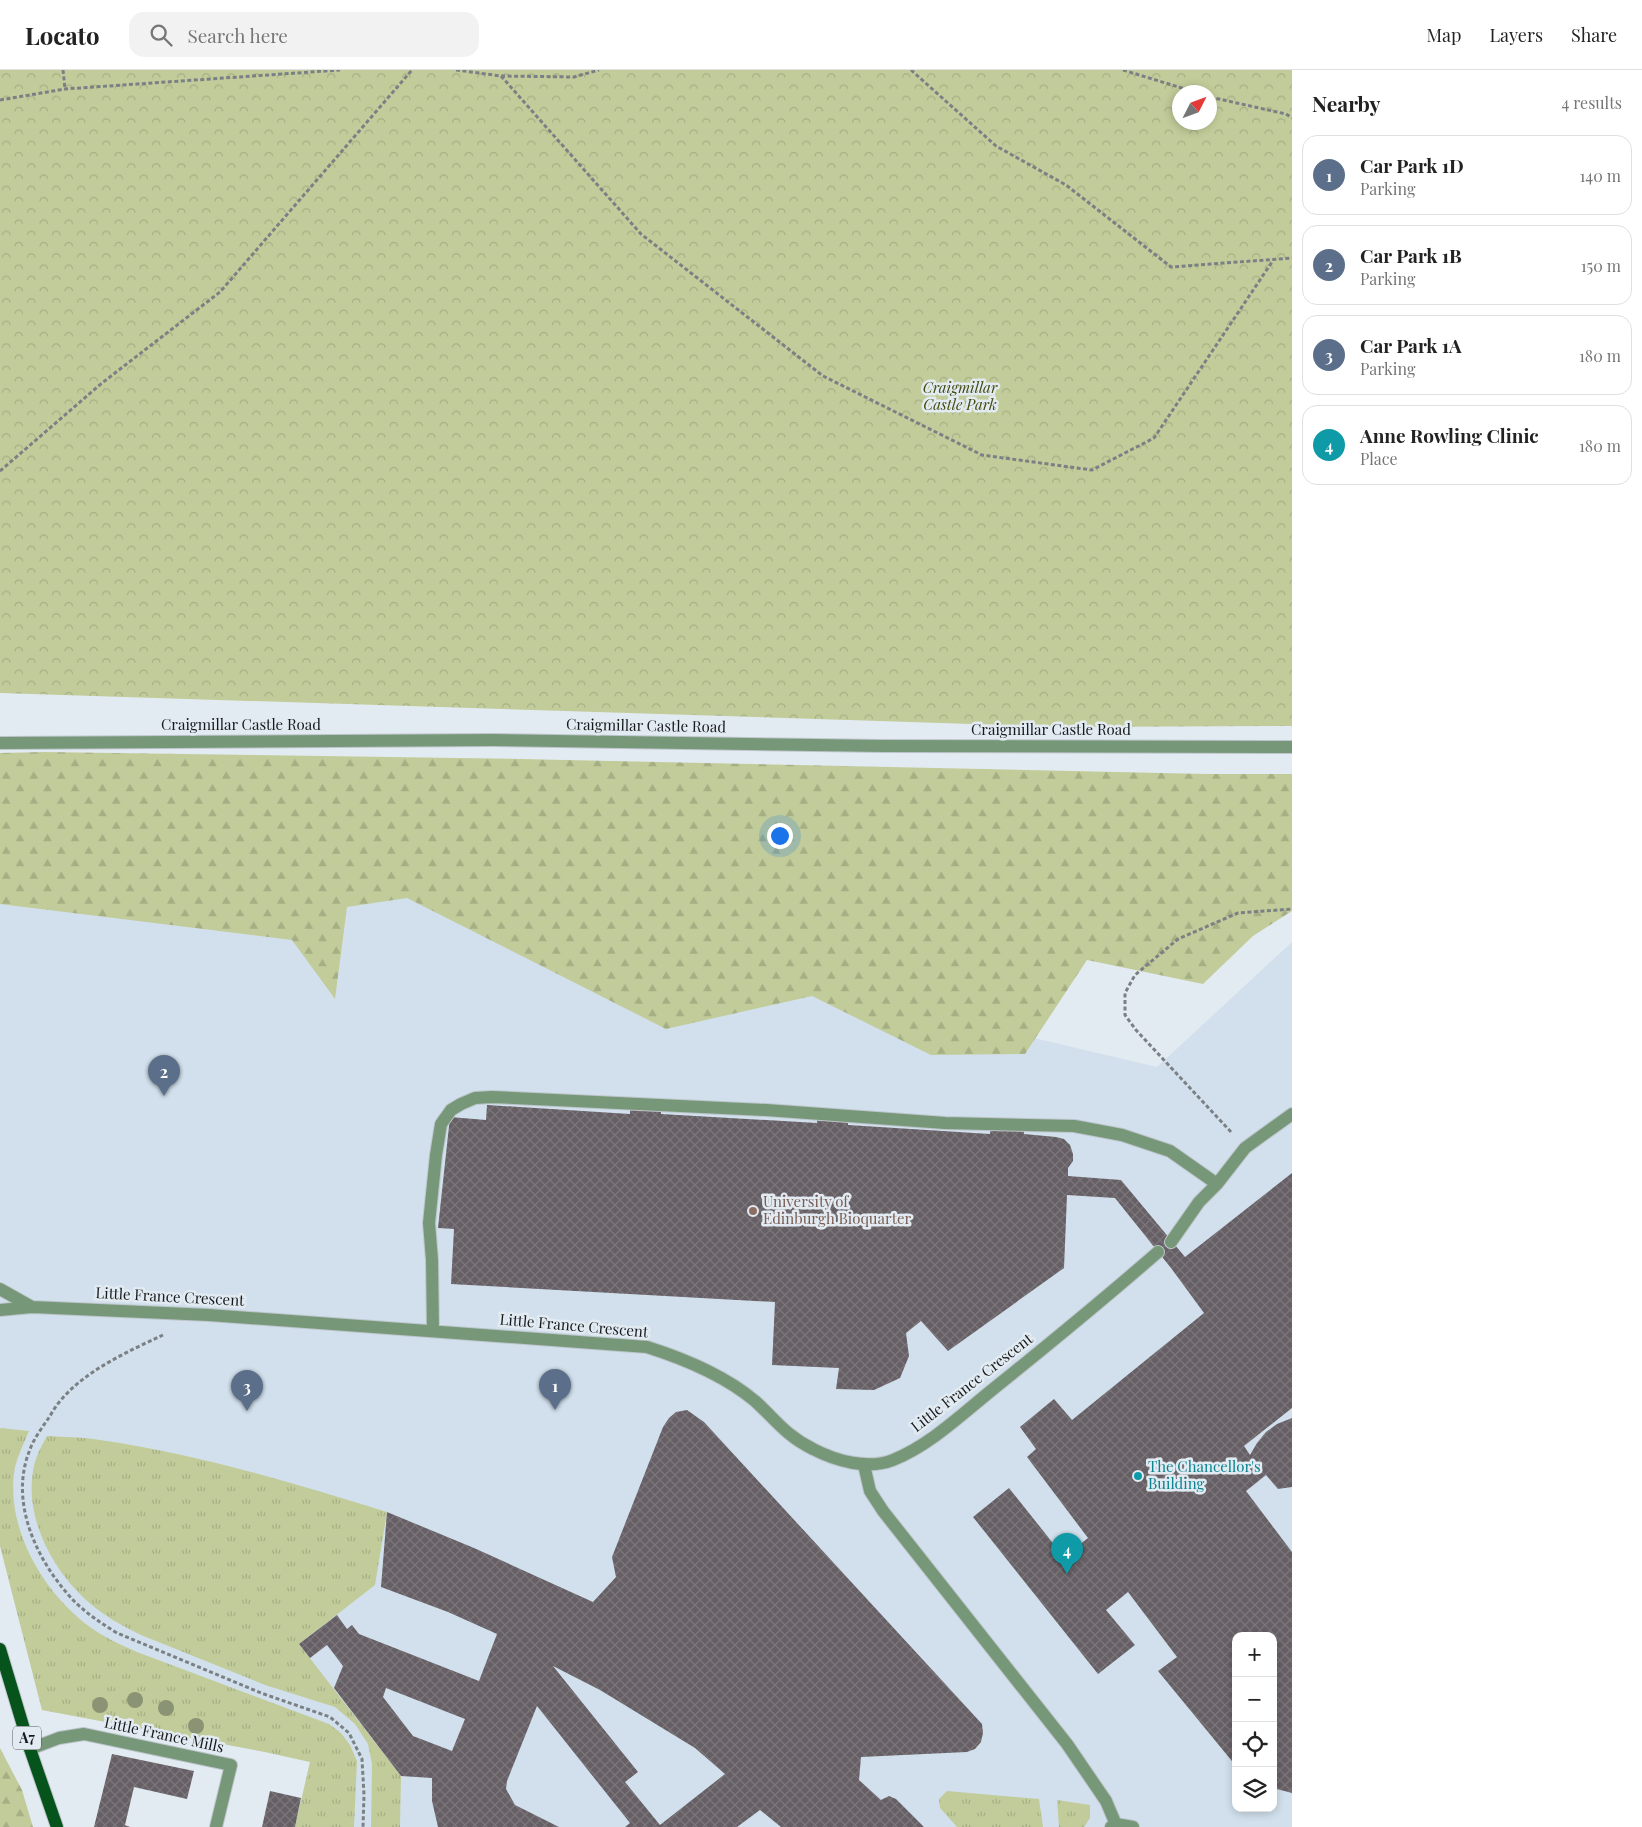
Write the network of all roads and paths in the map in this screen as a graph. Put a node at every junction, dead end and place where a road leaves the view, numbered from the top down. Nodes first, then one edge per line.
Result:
1 (63, 70) edge
2 (340, 70) edge
3 (412, 70) edge
4 (456, 70) edge
5 (599, 70) edge
6 (911, 70) edge
7 (1123, 70) edge
8 (501, 76) junction
9 (1172, 85) edge
10 (65, 88) junction
11 (1217, 99) edge
12 (0, 100) edge
13 (1292, 118) edge
14 (1292, 258) edge
15 (1274, 259) junction
16 (0, 471) edge
17 (0, 743) edge
18 (1292, 747) edge
19 (1292, 909) edge
20 (1292, 1114) edge
21 (1245, 1148) junction
22 (1217, 1184) junction
23 (1171, 1242) dead end
24 (1158, 1252) dead end
25 (0, 1289) edge
26 (32, 1307) junction
27 (1, 1312) edge
28 (433, 1331) junction
29 (167, 1334) dead end
30 (864, 1465) junction
31 (0, 1649) edge
32 (30, 1749) junction
33 (1114, 1826) edge
34 (57, 1827) edge
35 (216, 1827) edge
36 (363, 1827) edge
37 (1133, 1827) edge

1 - 10 path
2 - 10 path
3 - 16 path
4 - 8 path
5 - 8 path
6 - 15 path
7 - 9 path
8 - 15 path
10 - 12 path
11 - 13 path
14 - 15 path
17 - 18 street, Craigmillar Castle Road
19 - 21 path
20 - 21 street
21 - 22 street
22 - 23 street
22 - 28 street
24 - 30 street, Little France Crescent
25 - 26 street, Little France Crescent
26 - 27 street, Little France Crescent
26 - 28 street, Little France Crescent
28 - 30 street, Little France Crescent
29 - 36 path
30 - 33 street
31 - 32 main road, A7
32 - 34 main road, A7
32 - 35 street, Little France Mills
33 - 37 street

